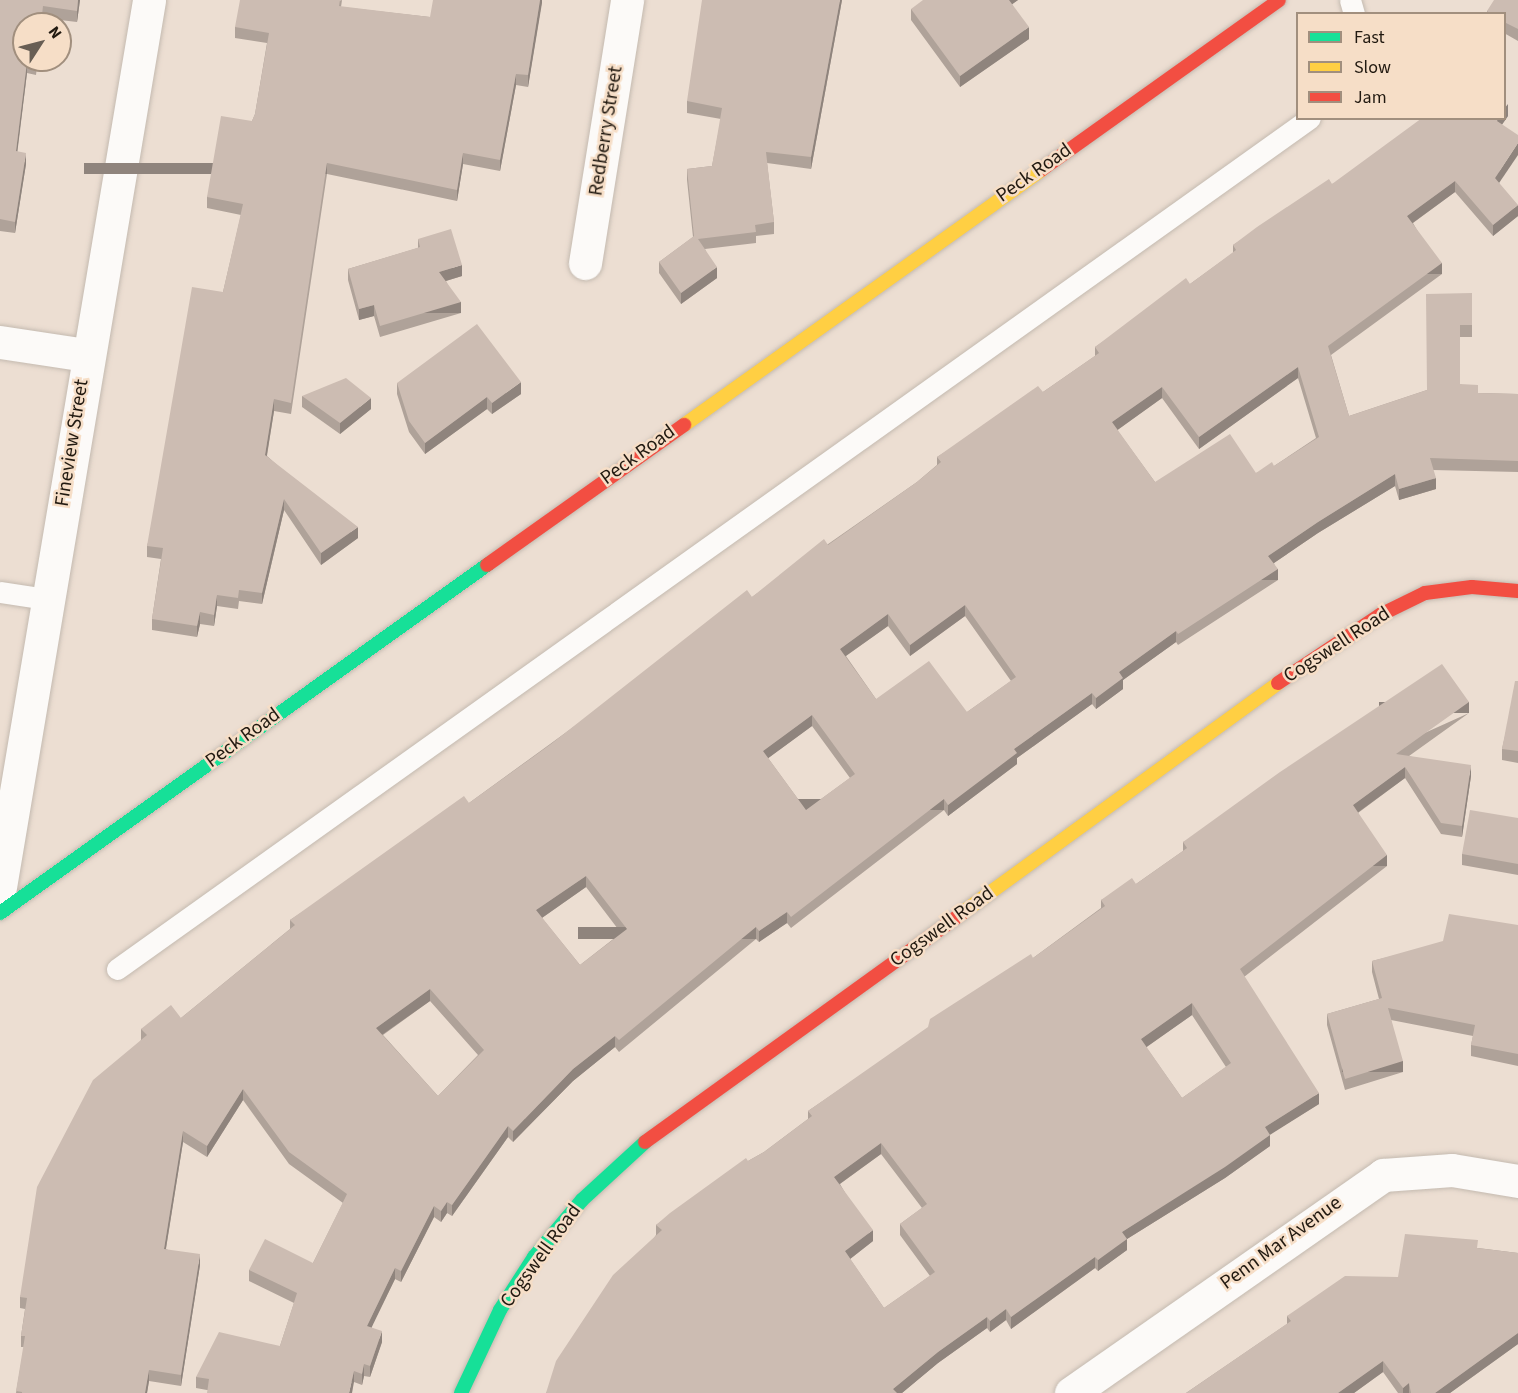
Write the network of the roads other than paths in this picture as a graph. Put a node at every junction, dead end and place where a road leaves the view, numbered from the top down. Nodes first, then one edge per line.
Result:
1 (149, 0) edge
2 (627, 0) edge
3 (1279, 0) edge
4 (1307, 120) edge
5 (585, 262) dead end
6 (0, 342) edge
7 (86, 355) junction
8 (1518, 591) edge
9 (0, 592) edge
10 (46, 599) junction
11 (0, 887) edge
12 (0, 913) edge
13 (117, 969) dead end
14 (1518, 1181) edge
15 (461, 1393) edge
16 (1071, 1393) edge

1 - 7 street, Fineview Street
2 - 5 street, Redberry Street
3 - 12 main road, Peck Road
4 - 13 lane
6 - 7 street
7 - 10 street, Fineview Street
8 - 15 main road, Cogswell Road
9 - 10 lane
10 - 11 street, Fineview Street
14 - 16 street, Penn Mar Avenue

